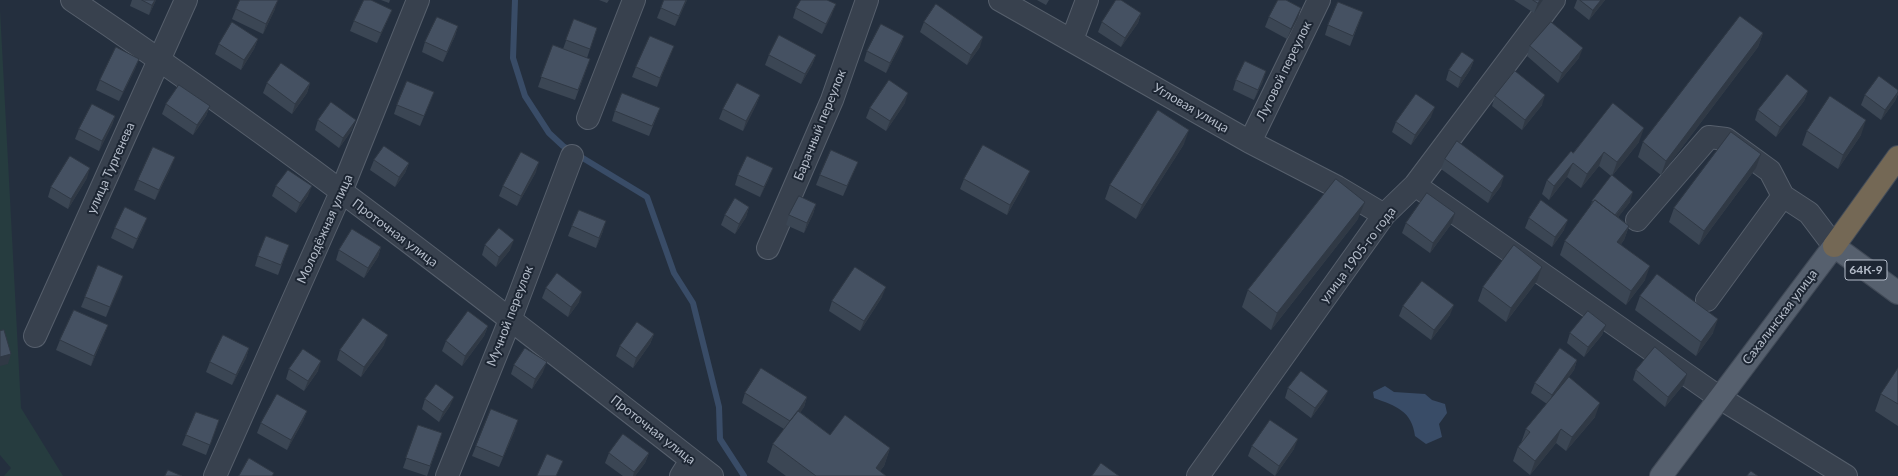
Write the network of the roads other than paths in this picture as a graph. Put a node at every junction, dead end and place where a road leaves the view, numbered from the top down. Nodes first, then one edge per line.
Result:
1 (72, 0) edge
2 (186, 0) edge
3 (418, 0) edge
4 (634, 0) edge
5 (867, 0) edge
6 (1000, 0) edge
7 (1087, 0) edge
8 (1319, 0) edge
9 (1554, 0) edge
10 (1072, 40) junction
11 (160, 59) junction
12 (588, 118) dead end
13 (1250, 142) junction
14 (572, 156) dead end
15 (1898, 157) edge
16 (1415, 184) junction
17 (341, 192) junction
18 (1783, 196) junction
19 (1384, 216) junction
20 (1637, 220) dead end
21 (1834, 246) junction
22 (768, 248) dead end
23 (1898, 294) edge
24 (1707, 300) dead end
25 (510, 320) junction
26 (35, 336) dead end
27 (1720, 398) junction
28 (686, 468) edge
29 (215, 476) edge
30 (447, 476) edge
31 (712, 476) edge
32 (1198, 476) edge
33 (1661, 476) edge
34 (1846, 476) edge

1 - 11 street, Проточная улица
2 - 11 street, улица Тургенева
3 - 17 street, Молодёжная улица
4 - 12 street
5 - 22 street, Барачный переулок
6 - 10 street, Угловая улица
7 - 10 street
8 - 13 street, Луговой переулок
9 - 16 street, улица 1905-го года
10 - 13 street, Угловая улица
11 - 17 street, Проточная улица
11 - 26 street, улица Тургенева
13 - 19 street, Угловая улица
14 - 25 street, Мучной переулок
15 - 21 highway, Сахалинская улица
16 - 19 street, улица 1905-го года
16 - 27 street
17 - 25 street, Проточная улица
17 - 29 street, Молодёжная улица
18 - 20 street
18 - 21 street
18 - 24 street
19 - 32 street, улица 1905-го года
21 - 23 main road, 64К-9
21 - 27 main road, Сахалинская улица
25 - 28 street, Проточная улица
25 - 30 street, Мучной переулок
27 - 33 main road, Сахалинская улица
27 - 34 street
28 - 31 street, Проточная улица

